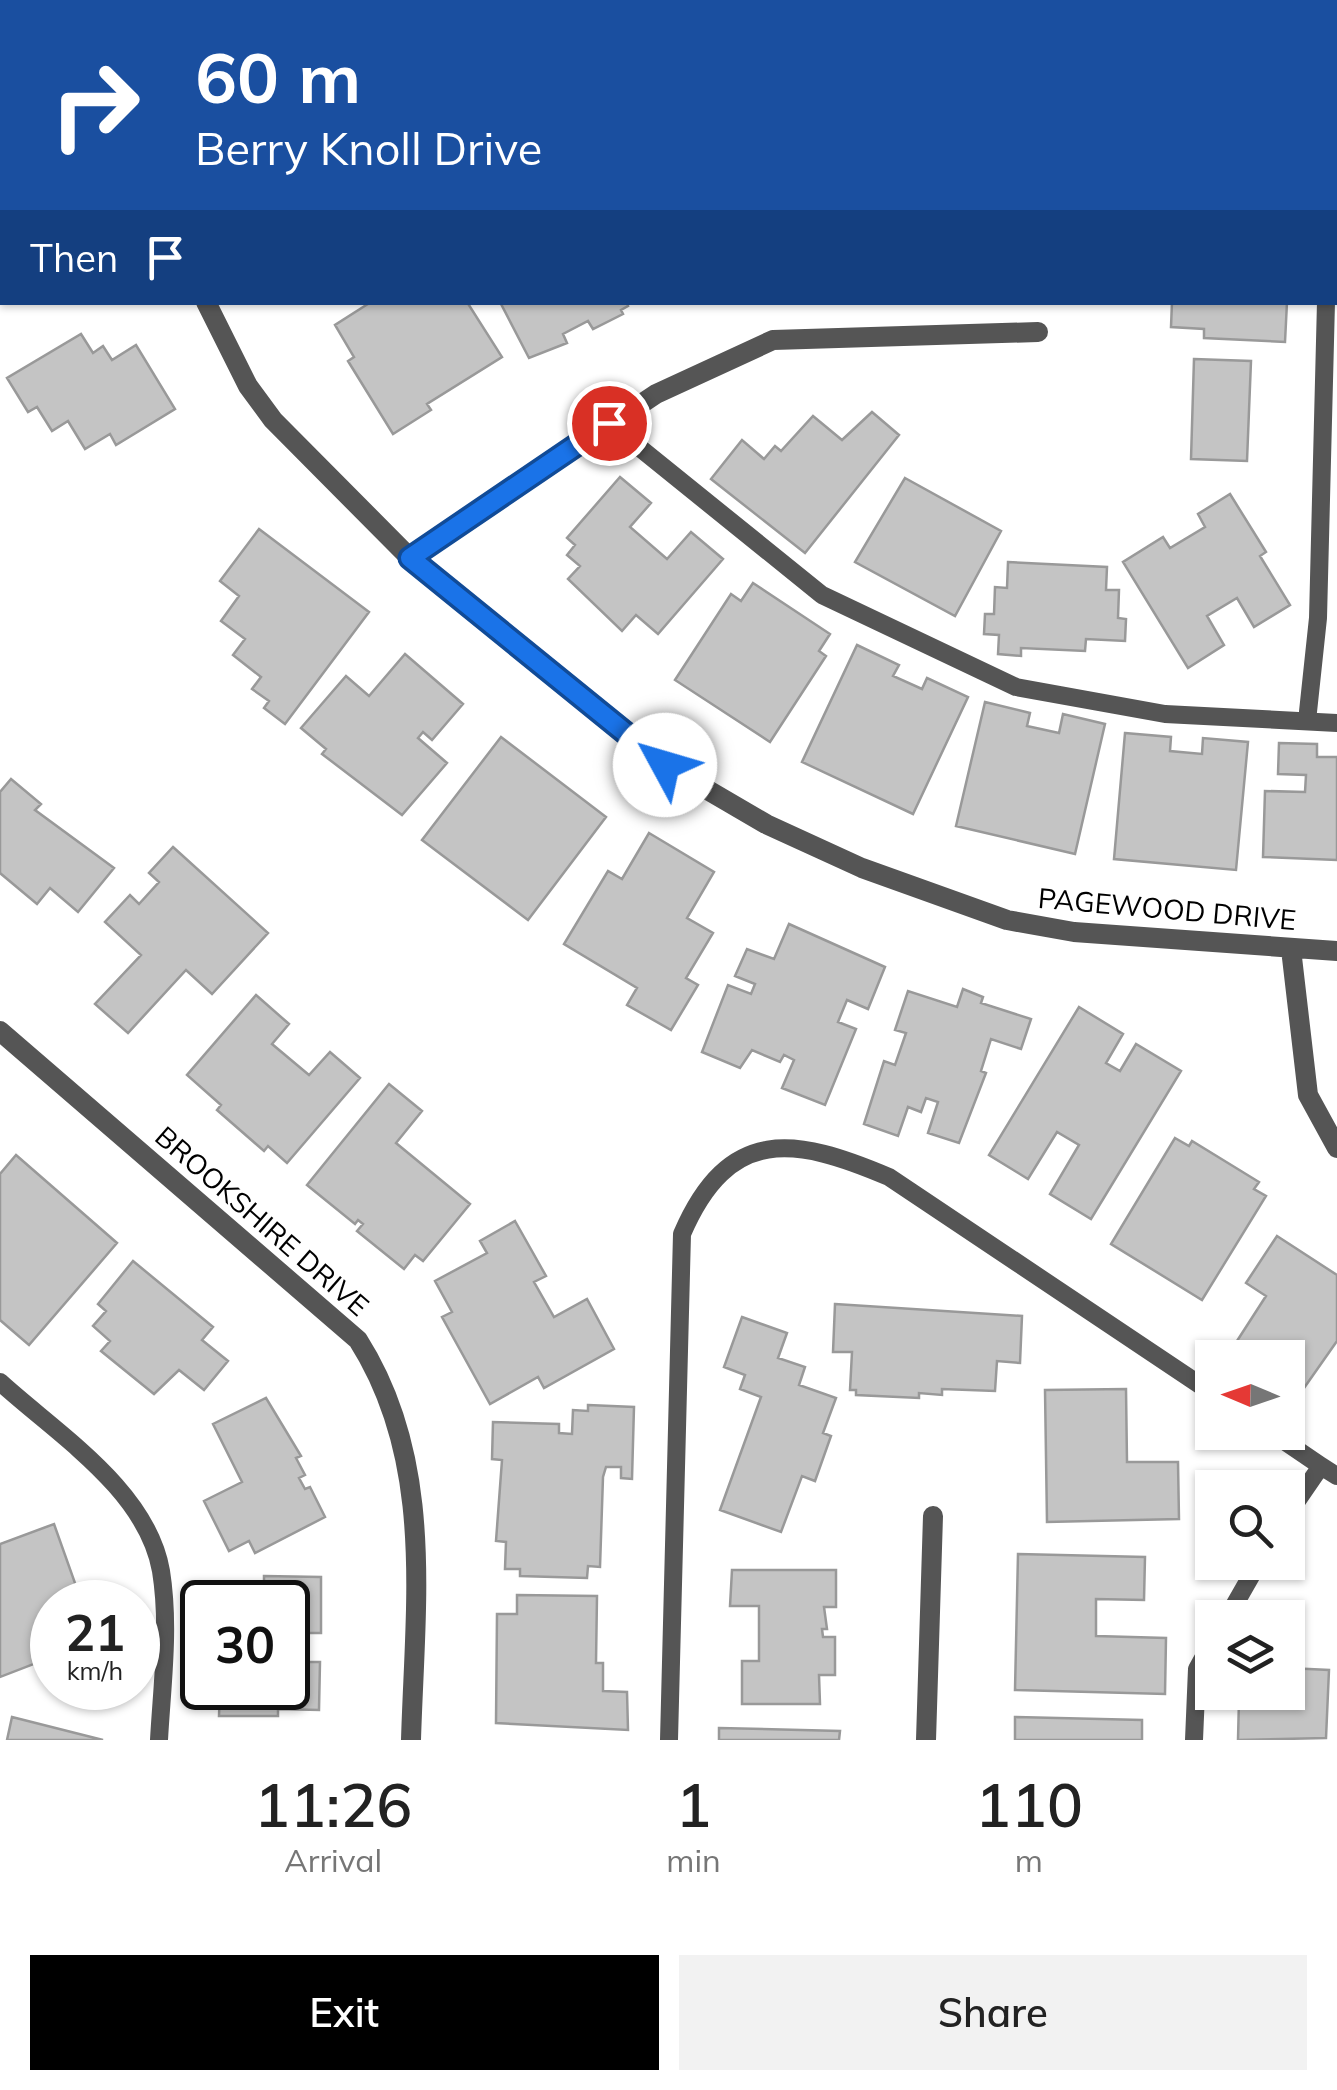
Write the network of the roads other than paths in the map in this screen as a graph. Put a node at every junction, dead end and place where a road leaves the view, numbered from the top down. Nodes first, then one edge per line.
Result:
1 (210, 305) edge
2 (1326, 305) edge
3 (1038, 332) dead end
4 (609, 423) junction
5 (410, 558) junction
6 (1307, 721) junction
7 (1337, 723) edge
8 (1291, 949) junction
9 (1337, 951) edge
10 (0, 1031) edge
11 (1337, 1148) edge
12 (0, 1382) edge
13 (1195, 1382) edge
14 (1298, 1450) edge
15 (1329, 1471) edge
16 (1305, 1496) edge
17 (933, 1516) dead end
18 (1195, 1710) edge
19 (159, 1740) edge
20 (411, 1740) edge
21 (669, 1740) edge
22 (926, 1740) edge
23 (1194, 1740) edge

1 - 5 street, PAGEWOOD DRIVE
2 - 6 lane
3 - 4 street
4 - 5 street
4 - 6 lane
5 - 8 street, PAGEWOOD DRIVE
6 - 7 lane
8 - 9 street, PAGEWOOD DRIVE
8 - 11 street
10 - 20 street, BROOKSHIRE DRIVE
12 - 19 lane
13 - 21 lane
14 - 15 lane
15 - 16 lane
17 - 22 street
18 - 23 lane

